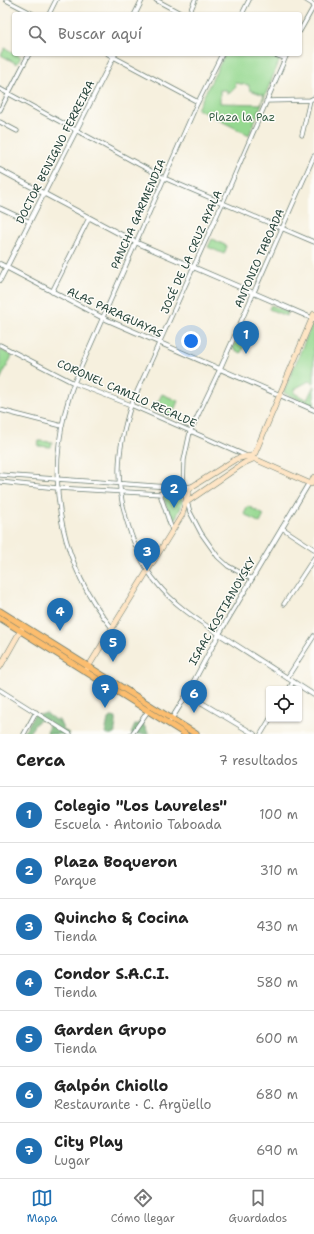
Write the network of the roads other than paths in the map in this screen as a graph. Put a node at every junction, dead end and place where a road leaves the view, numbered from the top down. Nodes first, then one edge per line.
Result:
1 (6, 0) edge
2 (56, 0) edge
3 (142, 0) edge
4 (156, 0) edge
5 (195, 0) edge
6 (249, 0) edge
7 (306, 0) edge
8 (314, 5) edge
9 (29, 12) edge
10 (50, 12) edge
11 (136, 12) edge
12 (178, 12) edge
13 (189, 12) edge
14 (243, 12) edge
15 (302, 27) edge
16 (28, 56) edge
17 (113, 56) edge
18 (116, 56) edge
19 (221, 56) edge
20 (286, 56) edge
21 (0, 89) edge
22 (8, 94) junction
23 (314, 98) edge
24 (310, 100) junction
25 (266, 101) junction
26 (198, 102) junction
27 (0, 110) edge
28 (0, 122) edge
29 (76, 130) junction
30 (18, 131) dead end
31 (302, 135) dead end
32 (314, 156) edge
33 (0, 170) edge
34 (164, 178) junction
35 (44, 194) junction
36 (223, 202) junction
37 (0, 208) edge
38 (89, 218) junction
39 (30, 222) junction
40 (282, 228) junction
41 (135, 242) junction
42 (314, 242) edge
43 (0, 264) edge
44 (7, 267) junction
45 (193, 267) junction
46 (0, 280) edge
47 (52, 292) junction
48 (253, 293) junction
49 (313, 317) edge
50 (103, 318) junction
51 (160, 343) junction
52 (0, 345) edge
53 (220, 369) junction
54 (74, 383) junction
55 (279, 394) junction
56 (131, 405) junction
57 (0, 410) edge
58 (314, 410) edge
59 (62, 426) junction
60 (190, 432) junction
61 (251, 457) junction
62 (0, 476) edge
63 (314, 477) edge
64 (57, 480) junction
65 (0, 482) edge
66 (119, 484) junction
67 (311, 484) edge
68 (193, 486) junction
69 (166, 487) junction
70 (57, 488) junction
71 (183, 488) junction
72 (120, 491) junction
73 (161, 494) junction
74 (187, 502) junction
75 (282, 528) junction
76 (172, 531) junction
77 (314, 549) edge
78 (314, 558) edge
79 (147, 570) junction
80 (252, 579) junction
81 (284, 604) dead end
82 (0, 611) edge
83 (0, 618) edge
84 (22, 628) junction
85 (112, 628) junction
86 (219, 634) junction
87 (314, 636) edge
88 (310, 643) junction
89 (314, 645) edge
90 (0, 667) edge
91 (87, 669) junction
92 (287, 678) junction
93 (293, 682) junction
94 (291, 686) edge
95 (0, 690) edge
96 (187, 694) junction
97 (314, 695) edge
98 (148, 711) junction
99 (36, 712) junction
100 (170, 721) junction
101 (268, 722) edge
102 (24, 734) edge
103 (70, 734) edge
104 (132, 734) edge
105 (185, 734) edge
106 (196, 734) edge
107 (254, 734) edge
108 (261, 734) edge

1 - 9 street
2 - 10 street
3 - 11 street
4 - 12 street
5 - 13 street
6 - 14 street
7 - 8 street
8 - 15 street
16 - 22 street
17 - 29 street, DOCTOR BENIGNO FERREIRA
18 - 26 street
19 - 26 street, PANCHA GARMENDIA
20 - 25 street, JOSÉ DE LA CRUZ AYALA
21 - 22 street
22 - 27 street
22 - 29 street
23 - 24 street
24 - 25 street
24 - 31 street
25 - 36 street, JOSÉ DE LA CRUZ AYALA
26 - 34 street, PANCHA GARMENDIA
28 - 30 street
29 - 34 street
29 - 35 street, DOCTOR BENIGNO FERREIRA
32 - 40 street, ANTONIO TABOADA
33 - 35 street
34 - 36 street
34 - 41 street, PANCHA GARMENDIA
35 - 38 street
35 - 39 street, DOCTOR BENIGNO FERREIRA
36 - 40 street
36 - 45 street, JOSÉ DE LA CRUZ AYALA
37 - 39 street
38 - 41 street
38 - 47 street
39 - 44 street, DOCTOR BENIGNO FERREIRA
40 - 42 street
40 - 48 street, ANTONIO TABOADA
41 - 45 street
41 - 50 street, PANCHA GARMENDIA
43 - 44 street, ALAS PARAGUAYAS
44 - 46 street, DOCTOR BENIGNO FERREIRA
44 - 47 street, ALAS PARAGUAYAS
45 - 48 street
45 - 51 street, JOSÉ DE LA CRUZ AYALA
47 - 50 street, ALAS PARAGUAYAS
48 - 49 street
48 - 53 street, ANTONIO TABOADA
49 - 55 main road
50 - 51 street, ALAS PARAGUAYAS
50 - 54 street, PANCHA GARMENDIA
51 - 53 street, ALAS PARAGUAYAS
51 - 56 street, JOSÉ DE LA CRUZ AYALA
52 - 54 street, CORONEL CAMILO RECALDE
53 - 55 street, ALAS PARAGUAYAS
53 - 60 street, ANTONIO TABOADA
54 - 56 street, CORONEL CAMILO RECALDE
54 - 59 street, PANCHA GARMENDIA
55 - 58 street, ALAS PARAGUAYAS
55 - 61 main road
56 - 60 street, CORONEL CAMILO RECALDE
56 - 66 street, JOSÉ DE LA CRUZ AYALA
57 - 59 street
59 - 64 street, PANCHA GARMENDIA
60 - 61 street, CORONEL CAMILO RECALDE
60 - 71 street, ANTONIO TABOADA
61 - 67 main road, CORONEL CAMILO RECALDE
61 - 68 main road
61 - 74 main road
62 - 64 street
63 - 67 main road
64 - 66 street
64 - 70 street, PANCHA GARMENDIA
65 - 70 street
66 - 69 street
66 - 72 street, JOSÉ DE LA CRUZ AYALA
67 - 75 street, ISAAC KOSTIANOVSKY
68 - 71 street
68 - 74 main road
69 - 71 street
69 - 73 street
70 - 72 street
70 - 85 street, PANCHA GARMENDIA
71 - 74 street, ANTONIO TABOADA
72 - 73 street
72 - 79 street, JOSÉ DE LA CRUZ AYALA
73 - 76 street
74 - 76 main road
74 - 80 street, ANTONIO TABOADA
75 - 77 street
75 - 80 street, ISAAC KOSTIANOVSKY
76 - 79 main road
78 - 81 street
79 - 85 main road
79 - 86 street, JOSÉ DE LA CRUZ AYALA
80 - 86 street, ISAAC KOSTIANOVSKY
82 - 84 highway
83 - 84 highway
84 - 90 main road
84 - 91 highway
84 - 91 highway
85 - 91 main road
86 - 92 street
86 - 96 street, ISAAC KOSTIANOVSKY
87 - 88 street
88 - 89 street
88 - 92 street
91 - 98 highway
91 - 100 highway
92 - 93 street
93 - 94 street
93 - 97 street
95 - 99 street
96 - 100 street, ISAAC KOSTIANOVSKY
96 - 107 street
98 - 100 highway
98 - 104 street
99 - 102 street
99 - 103 street
100 - 105 highway
100 - 106 highway
101 - 108 street

